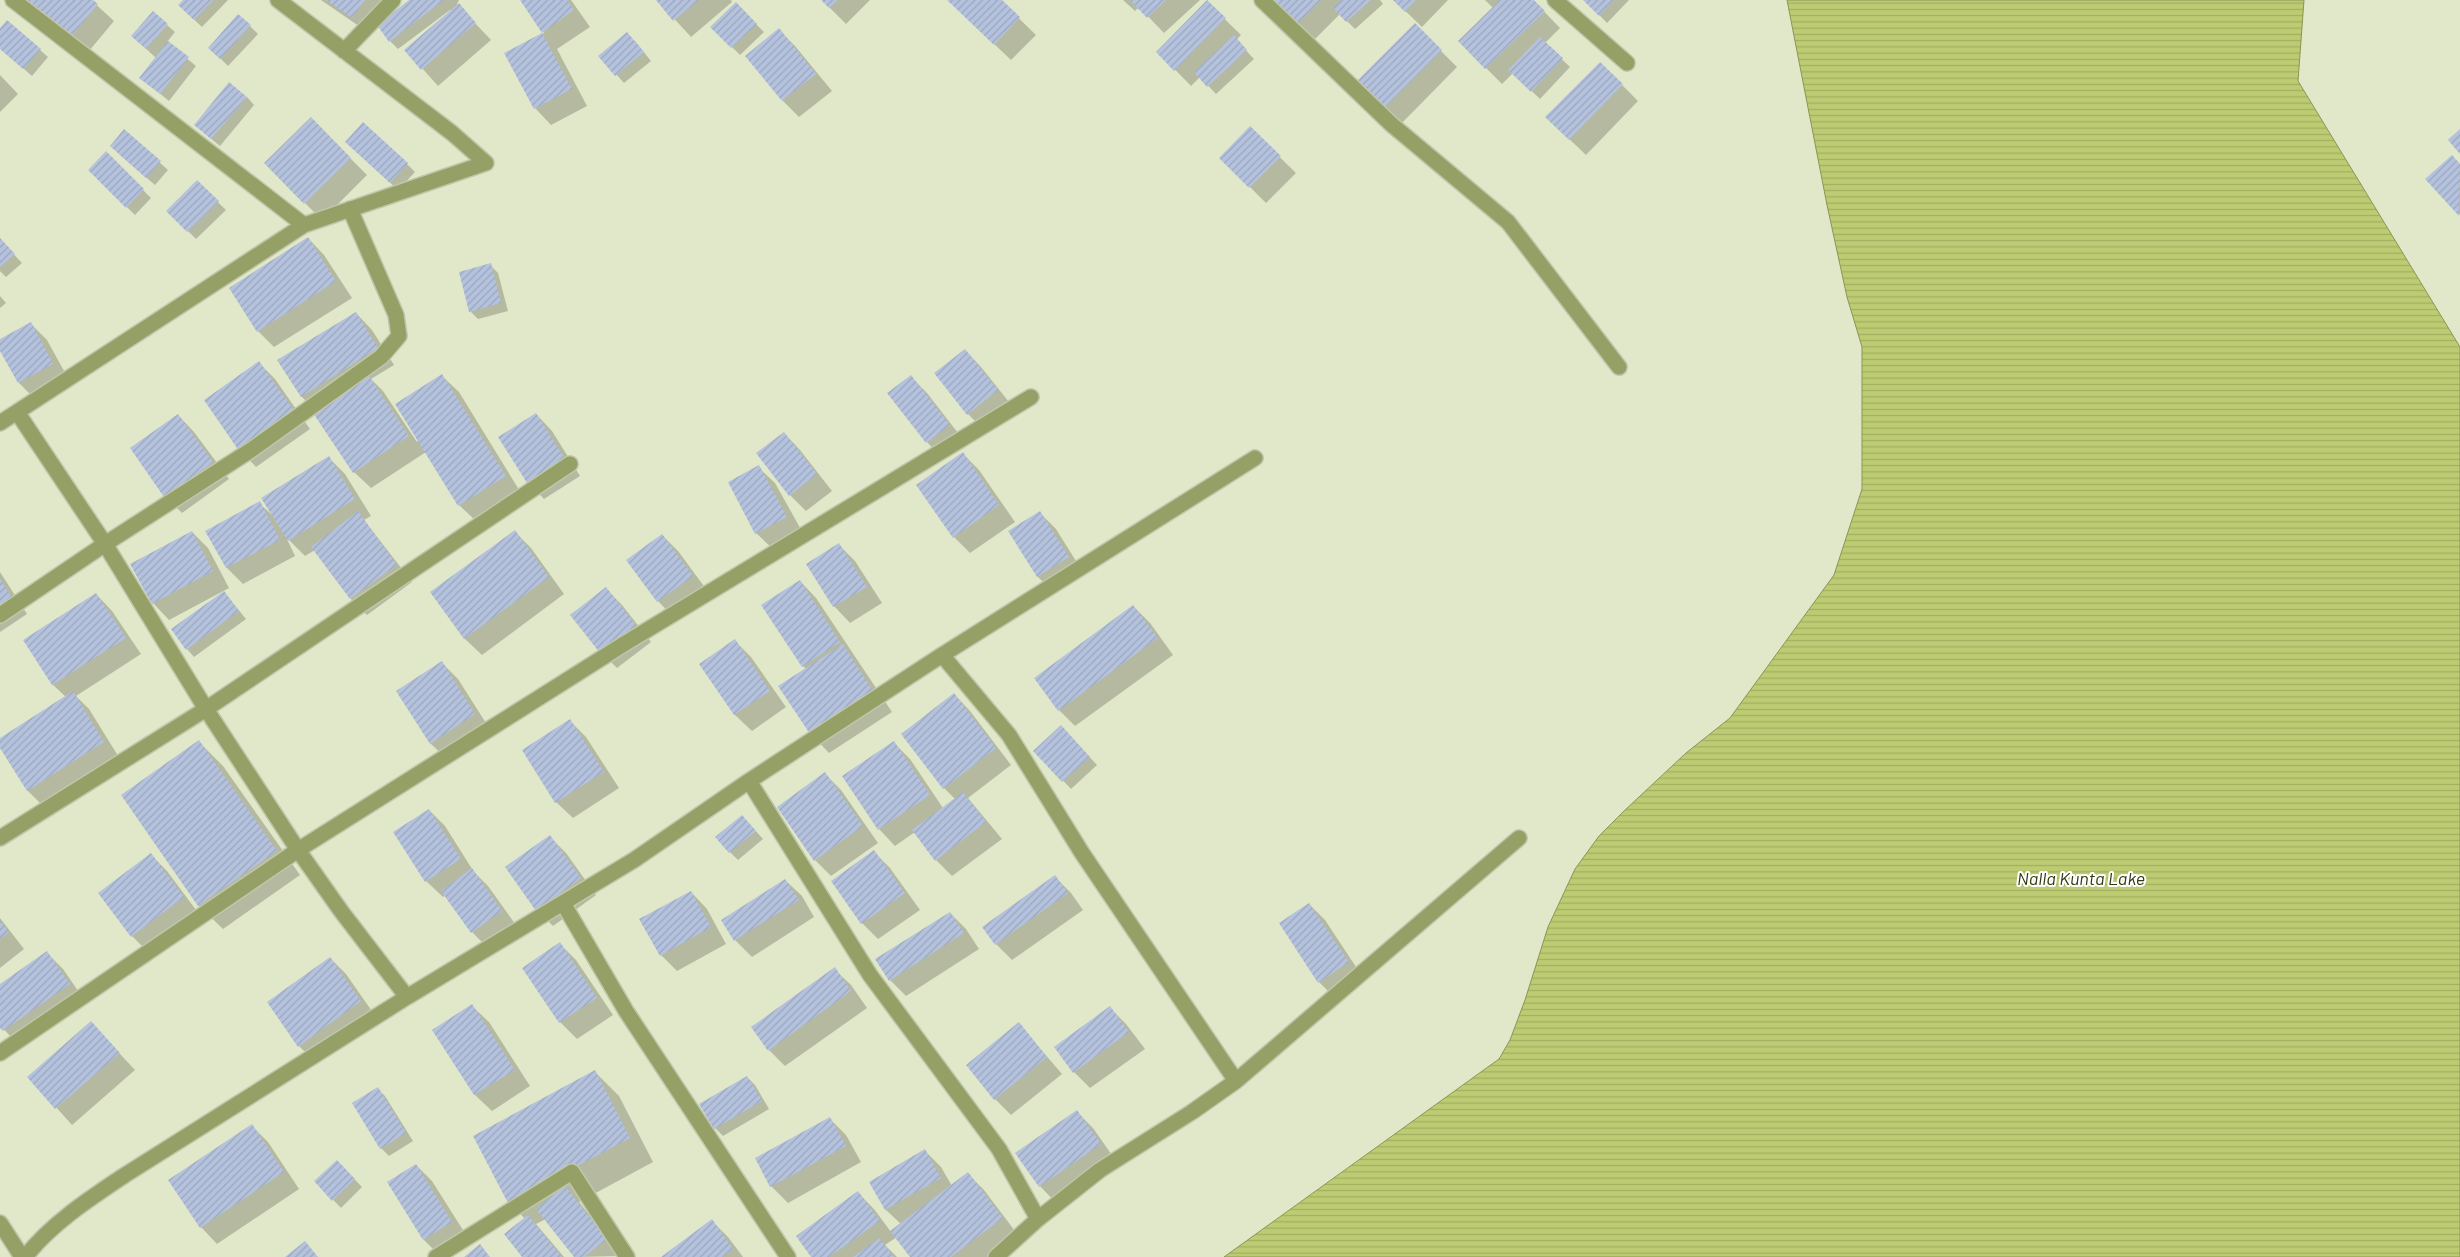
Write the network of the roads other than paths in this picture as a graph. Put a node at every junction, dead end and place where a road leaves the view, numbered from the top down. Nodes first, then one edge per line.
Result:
1 (13, 0) edge
2 (278, 0) edge
3 (393, 0) edge
4 (1262, 0) edge
5 (1555, 0) edge
6 (344, 51) junction
7 (1627, 63) dead end
8 (350, 209) junction
9 (304, 225) junction
10 (1618, 367) dead end
11 (1031, 397) dead end
12 (17, 412) junction
13 (0, 422) edge
14 (1255, 458) dead end
15 (570, 464) dead end
16 (105, 544) junction
17 (0, 615) edge
18 (942, 655) junction
19 (206, 709) junction
20 (749, 781) junction
21 (0, 838) edge
22 (1519, 838) dead end
23 (298, 850) junction
24 (563, 903) junction
25 (407, 997) junction
26 (0, 1053) edge
27 (1236, 1081) junction
28 (1038, 1219) junction
29 (0, 1223) edge
30 (24, 1257) edge
31 (436, 1257) edge
32 (627, 1257) edge
33 (788, 1257) edge
34 (996, 1257) edge

1 - 9 street
2 - 6 street
3 - 6 street
4 - 10 street
5 - 7 street
6 - 8 street
8 - 9 street
8 - 16 street
9 - 12 street
11 - 23 street
12 - 13 street
12 - 16 street
14 - 18 street
15 - 19 street
16 - 17 street
16 - 19 street
18 - 20 street
18 - 27 street
19 - 21 street
19 - 23 street
20 - 24 street
20 - 28 street
22 - 27 street
23 - 25 street
23 - 26 street
24 - 25 street
24 - 33 street
25 - 30 street
27 - 28 street
28 - 34 street
29 - 30 street
31 - 32 street

